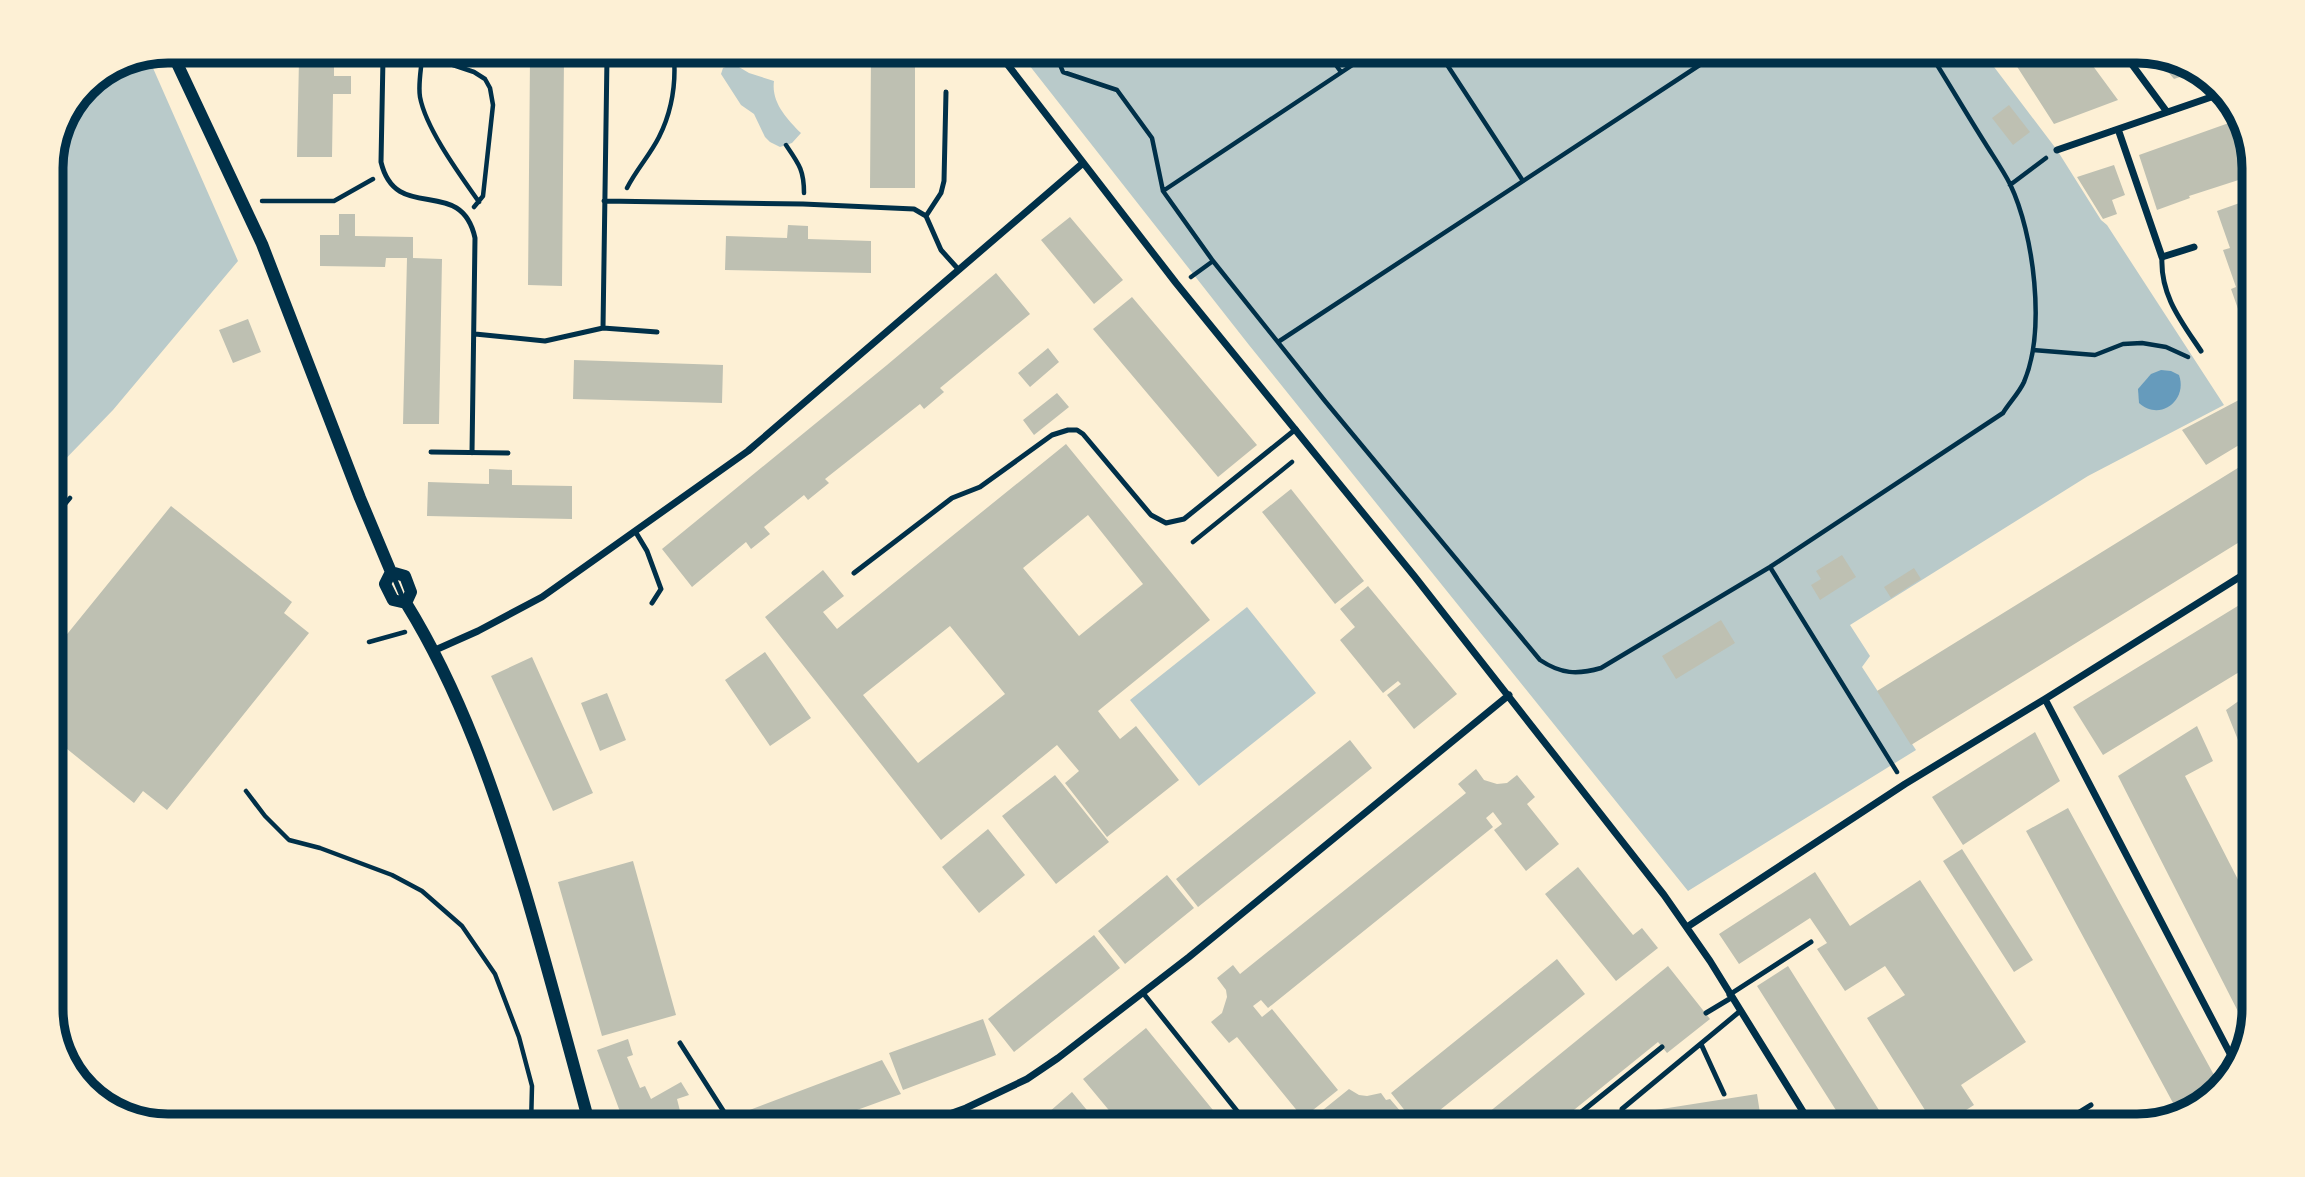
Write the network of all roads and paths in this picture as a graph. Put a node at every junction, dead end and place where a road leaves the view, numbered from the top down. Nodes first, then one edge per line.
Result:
1 (177, 63) edge
2 (383, 63) edge
3 (422, 63) edge
4 (447, 63) edge
5 (607, 63) edge
6 (674, 63) edge
7 (1006, 63) edge
8 (1059, 63) edge
9 (1334, 63) edge
10 (1355, 63) edge
11 (1446, 63) edge
12 (1701, 63) edge
13 (1936, 63) edge
14 (2131, 63) edge
15 (1341, 72) junction
16 (946, 92) dead end
17 (2213, 96) edge
18 (2167, 111) junction
19 (2118, 129) junction
20 (786, 145) dead end
21 (2057, 150) joint
22 (1083, 163) junction
23 (383, 173) junction
24 (1523, 181) junction
25 (2010, 185) junction
26 (1163, 191) junction
27 (241, 201) junction
28 (604, 201) junction
29 (479, 202) junction
30 (622, 202) junction
31 (803, 204) junction
32 (466, 215) junction
33 (926, 216) junction
34 (2194, 247) dead end
35 (2162, 257) junction
36 (1213, 261) junction
37 (959, 270) junction
38 (1194, 274) dead end
39 (603, 328) junction
40 (657, 332) dead end
41 (474, 334) junction
42 (1278, 342) junction
43 (2033, 350) junction
44 (2201, 351) dead end
45 (2190, 358) dead end
46 (1296, 429) junction
47 (431, 452) dead end
48 (472, 453) junction
49 (508, 453) dead end
50 (1292, 462) dead end
51 (70, 498) dead end
52 (63, 506) edge
53 (635, 531) junction
54 (1193, 542) dead end
55 (1770, 567) junction
56 (391, 572) junction
57 (854, 573) dead end
58 (2242, 576) edge
59 (406, 603) junction
60 (652, 603) dead end
61 (420, 626) junction
62 (369, 642) dead end
63 (433, 651) junction
64 (1509, 695) junction
65 (2045, 699) junction
66 (1892, 764) dead end
67 (246, 791) dead end
68 (1687, 927) junction
69 (1811, 942) dead end
70 (1143, 993) junction
71 (1730, 997) junction
72 (1739, 1012) junction
73 (1706, 1013) dead end
74 (680, 1043) dead end
75 (1701, 1044) junction
76 (1662, 1046) dead end
77 (2231, 1055) edge
78 (1724, 1094) dead end
79 (2091, 1105) dead end
80 (531, 1114) edge
81 (587, 1114) edge
82 (725, 1114) edge
83 (950, 1114) edge
84 (1239, 1114) edge
85 (1579, 1114) edge
86 (1621, 1114) edge
87 (1803, 1114) edge
88 (2076, 1114) edge

1 - 27 street
2 - 23 lane
3 - 29 path
4 - 29 path
5 - 28 lane
6 - 30 path
7 - 22 street
8 - 26 path
9 - 15 path
10 - 15 path
11 - 24 path
12 - 24 path
13 - 25 path
14 - 18 street
15 - 26 path
16 - 33 lane
17 - 18 street
18 - 19 street
19 - 21 street
19 - 35 street
20 - 31 path
21 - 25 path
22 - 37 street
22 - 46 street
23 - 27 path
23 - 32 lane
24 - 42 path
25 - 43 path
26 - 36 path
27 - 56 street
28 - 30 lane
28 - 39 lane
29 - 32 path
30 - 31 lane
31 - 33 lane
32 - 41 lane
33 - 37 lane
34 - 35 street
35 - 44 lane
36 - 38 path
36 - 42 path
37 - 53 street
39 - 40 lane
39 - 41 lane
41 - 48 lane
42 - 55 path
43 - 45 path
43 - 55 path
46 - 57 lane
46 - 64 street
47 - 48 lane
48 - 49 lane
50 - 54 path
51 - 52 path
53 - 60 lane
53 - 63 street
55 - 66 path
56 - 59 street
56 - 59 street
58 - 65 street
59 - 61 street
61 - 62 path
61 - 63 street
63 - 81 street
64 - 68 street
64 - 70 street
65 - 68 street
65 - 77 street
67 - 80 path
68 - 71 street
69 - 71 lane
70 - 83 street
70 - 84 lane
71 - 72 street
71 - 73 lane
72 - 75 lane
72 - 87 street
74 - 82 lane
75 - 78 lane
75 - 86 lane
76 - 85 lane
79 - 88 lane

